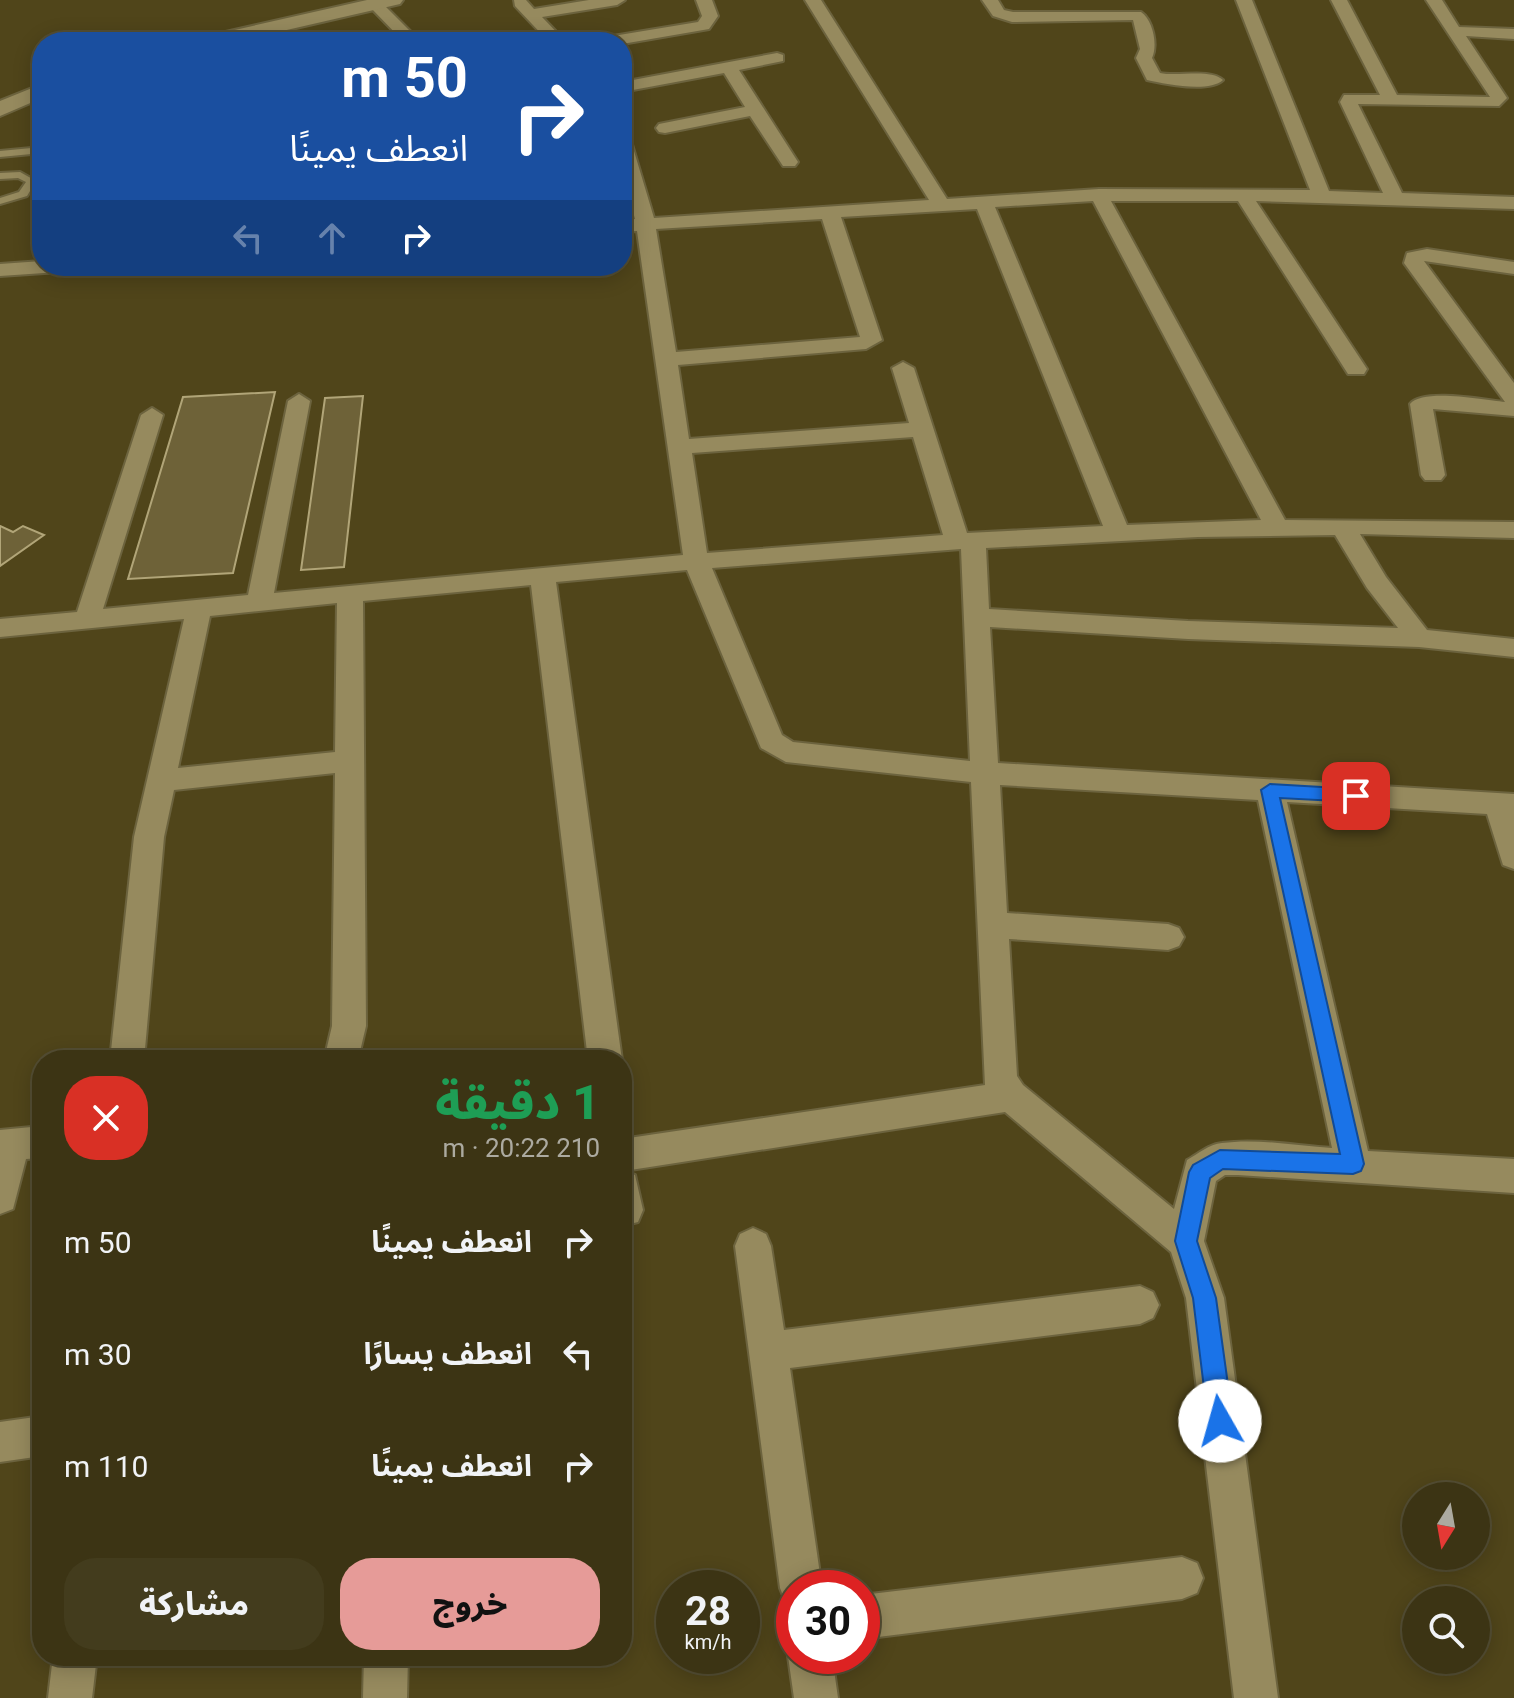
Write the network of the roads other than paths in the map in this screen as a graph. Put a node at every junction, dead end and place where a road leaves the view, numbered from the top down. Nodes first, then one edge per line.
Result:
1 (517, 0) edge
2 (617, 0) edge
3 (704, 0) edge
4 (813, 0) edge
5 (990, 0) edge
6 (1244, 0) edge
7 (1339, 0) edge
8 (1434, 0) edge
9 (384, 2) edge
10 (531, 14) junction
11 (1454, 31) junction
12 (252, 32) edge
13 (406, 32) edge
14 (548, 32) edge
15 (1514, 34) edge
16 (632, 38) edge
17 (777, 58) dead end
18 (729, 67) junction
19 (1215, 80) dead end
20 (632, 85) edge
21 (32, 94) edge
22 (1391, 99) junction
23 (0, 106) edge
24 (755, 110) junction
25 (665, 128) dead end
26 (32, 151) edge
27 (0, 154) edge
28 (789, 162) dead end
29 (0, 176) edge
30 (632, 176) edge
31 (1099, 195) junction
32 (1243, 195) junction
33 (1322, 196) junction
34 (1395, 199) junction
35 (0, 201) edge
36 (983, 201) junction
37 (1514, 203) edge
38 (941, 204) junction
39 (830, 213) junction
40 (646, 224) junction
41 (632, 225) edge
42 (32, 268) edge
43 (1514, 268) edge
44 (0, 270) edge
45 (667, 359) junction
46 (903, 368) dead end
47 (1356, 369) dead end
48 (1514, 398) edge
49 (299, 401) dead end
50 (1514, 409) edge
51 (152, 415) dead end
52 (923, 429) junction
53 (680, 447) junction
54 (1433, 475) dead end
55 (1343, 527) junction
56 (1277, 528) junction
57 (1514, 530) edge
58 (1117, 531) junction
59 (965, 541) junction
60 (696, 561) junction
61 (542, 575) junction
62 (350, 595) junction
63 (259, 603) junction
64 (199, 609) junction
65 (978, 617) junction
66 (87, 620) junction
67 (0, 628) edge
68 (1419, 638) junction
69 (1514, 648) edge
70 (350, 761) junction
71 (983, 773) junction
72 (161, 781) junction
73 (1270, 790) junction
74 (1506, 805) edge
75 (1514, 857) edge
76 (992, 925) junction
77 (1168, 937) dead end
78 (128, 1050) edge
79 (343, 1050) edge
80 (604, 1050) edge
81 (1011, 1096) junction
82 (18, 1144) edge
83 (632, 1153) edge
84 (1353, 1164) junction
85 (1514, 1176) edge
86 (0, 1197) edge
87 (1186, 1241) junction
88 (753, 1246) dead end
89 (1140, 1305) dead end
90 (768, 1351) junction
91 (32, 1437) edge
92 (0, 1442) edge
93 (798, 1570) edge
94 (1182, 1578) dead end
95 (880, 1615) edge
96 (74, 1666) edge
97 (386, 1666) edge
98 (813, 1674) edge
99 (70, 1698) edge
100 (385, 1698) edge
101 (816, 1698) edge
102 (1256, 1698) edge

1 - 10 street
2 - 10 street
3 - 16 street
4 - 38 street
5 - 19 street
6 - 33 street
7 - 22 street
8 - 11 street
9 - 12 street
9 - 13 street
10 - 14 street
11 - 15 street
11 - 22 street
17 - 18 street
18 - 20 street
18 - 24 street
21 - 23 street
22 - 34 street
24 - 25 street
24 - 28 street
26 - 27 lane
29 - 35 lane
30 - 40 street
31 - 32 street
31 - 36 street
31 - 56 street
32 - 33 street
32 - 47 street
33 - 34 street
34 - 37 street
36 - 38 street
36 - 58 street
38 - 39 street
39 - 40 street
39 - 45 street
40 - 41 street
40 - 45 street
42 - 44 street
43 - 48 street
45 - 53 street
46 - 52 street
49 - 63 street
50 - 54 street
51 - 66 street
52 - 53 street
52 - 59 street
53 - 60 street
55 - 56 street
55 - 57 street
55 - 68 street
56 - 58 street
58 - 59 street
59 - 60 street
59 - 65 street
60 - 61 street
60 - 71 street
61 - 62 street
61 - 80 street
62 - 63 street
62 - 70 street
63 - 64 street
64 - 66 street
64 - 72 street
65 - 68 street
65 - 71 street
66 - 67 street
68 - 69 street
70 - 72 street
70 - 79 street
71 - 73 street
71 - 76 street
72 - 78 street
73 - 74 street
73 - 84 street
74 - 75 street
76 - 77 street
76 - 81 street
81 - 83 street
81 - 87 street
82 - 86 street
84 - 85 street
84 - 87 street
87 - 102 street
88 - 90 street
89 - 90 street
90 - 93 street
91 - 92 street
94 - 95 street
96 - 99 street
97 - 100 street
98 - 101 street

